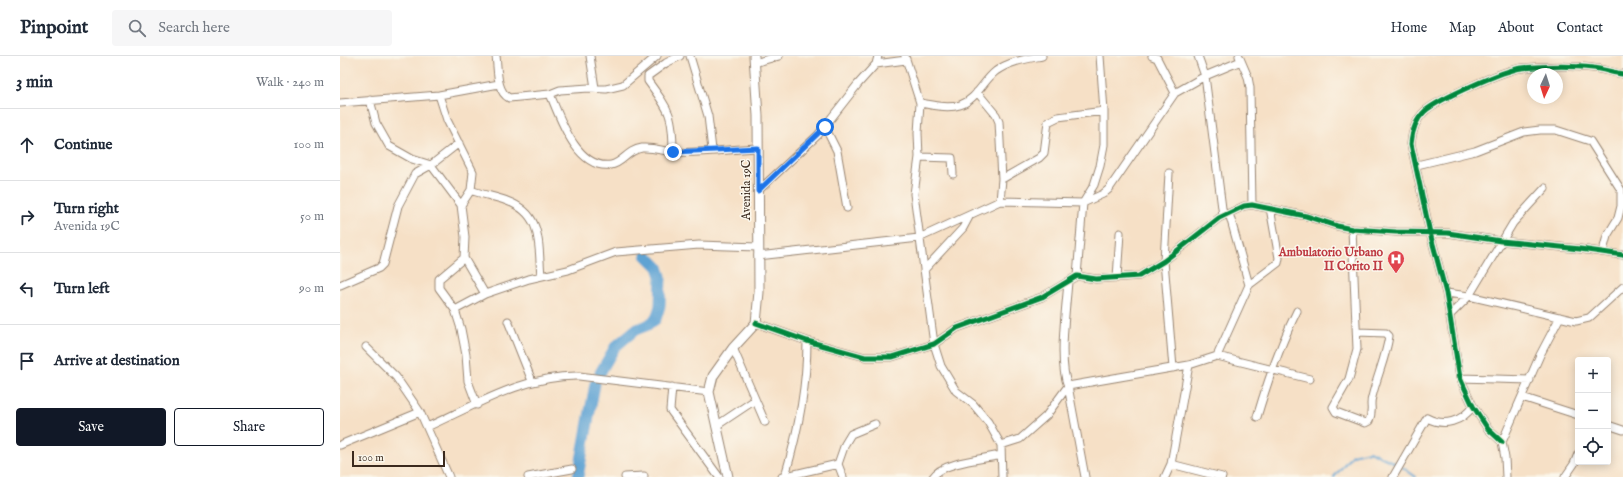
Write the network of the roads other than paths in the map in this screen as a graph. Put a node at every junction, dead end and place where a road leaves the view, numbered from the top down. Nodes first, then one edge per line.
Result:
1 (496, 56) edge
2 (590, 56) edge
3 (657, 56) edge
4 (680, 56) edge
5 (690, 56) edge
6 (779, 56) edge
7 (878, 56) edge
8 (1042, 56) edge
9 (1100, 56) edge
10 (1152, 56) edge
11 (1198, 56) edge
12 (906, 58) edge
13 (1240, 58) edge
14 (754, 59) edge
15 (1014, 59) edge
16 (876, 64) junction
17 (1623, 74) edge
18 (1204, 76) junction
19 (499, 84) junction
20 (595, 88) junction
21 (977, 92) junction
22 (1175, 93) junction
23 (550, 94) junction
24 (439, 95) junction
25 (370, 100) junction
26 (340, 102) edge
27 (920, 104) junction
28 (1104, 111) junction
29 (825, 127) junction
30 (459, 143) junction
31 (758, 148) junction
32 (712, 150) junction
33 (673, 152) junction
34 (920, 157) junction
35 (431, 165) junction
36 (1417, 165) junction
37 (1169, 173) dead end
38 (953, 174) dead end
39 (1002, 179) junction
40 (1545, 188) dead end
41 (471, 190) junction
42 (1622, 190) edge
43 (758, 191) junction
44 (1000, 201) junction
45 (1083, 203) junction
46 (461, 205) junction
47 (1252, 205) junction
48 (847, 208) dead end
49 (1270, 208) junction
50 (1226, 214) junction
51 (970, 215) junction
52 (1352, 229) junction
53 (1120, 233) dead end
54 (1430, 233) junction
55 (919, 238) junction
56 (1501, 241) junction
57 (758, 251) junction
58 (1603, 251) junction
59 (1623, 255) edge
60 (464, 258) junction
61 (1164, 261) junction
62 (924, 270) junction
63 (541, 276) junction
64 (1077, 276) junction
65 (1116, 278) junction
66 (1068, 282) junction
67 (340, 285) edge
68 (1249, 285) junction
69 (1623, 287) edge
70 (1446, 293) junction
71 (485, 294) junction
72 (1469, 296) junction
73 (455, 310) junction
74 (1297, 311) dead end
75 (1449, 316) junction
76 (1560, 317) junction
77 (508, 321) dead end
78 (756, 323) junction
79 (1357, 332) junction
80 (807, 341) junction
81 (934, 344) junction
82 (366, 346) dead end
83 (733, 348) junction
84 (1218, 356) junction
85 (1189, 365) junction
86 (1173, 368) junction
87 (1272, 370) junction
88 (1460, 378) junction
89 (1310, 379) dead end
90 (1530, 380) junction
91 (532, 381) junction
92 (1068, 386) junction
93 (672, 387) junction
94 (709, 392) junction
95 (1522, 397) junction
96 (755, 400) junction
97 (477, 405) junction
98 (1473, 406) junction
99 (420, 412) junction
100 (1575, 414) edge
101 (1258, 417) dead end
102 (765, 422) dead end
103 (875, 424) dead end
104 (716, 426) junction
105 (1611, 426) edge
106 (427, 427) junction
107 (1623, 430) edge
108 (1502, 442) junction
109 (340, 445) edge
110 (1001, 445) junction
111 (1001, 455) junction
112 (1575, 462) edge
113 (838, 464) junction
114 (1171, 464) junction
115 (572, 469) dead end
116 (644, 476) dead end
117 (783, 476) edge
118 (449, 477) edge
119 (528, 477) edge
120 (625, 477) edge
121 (719, 477) edge
122 (728, 477) edge
123 (843, 477) edge
124 (933, 477) edge
125 (1002, 477) edge
126 (1086, 477) edge
127 (1165, 477) edge
128 (1222, 477) edge
129 (1393, 477) edge
130 (1506, 477) edge
131 (1565, 477) edge

1 - 19 street
2 - 20 street
3 - 20 street
4 - 33 street
5 - 32 street
6 - 14 street
7 - 16 street
8 - 15 street
9 - 28 street
10 - 22 street
11 - 18 street
12 - 16 street
12 - 27 street
13 - 18 street
13 - 47 street
14 - 31 street, Avenida 19C
15 - 21 street
16 - 29 street
17 - 36 street
18 - 22 street
18 - 50 street
19 - 23 street
19 - 24 street
20 - 23 street
21 - 27 street
21 - 39 street
22 - 45 street
23 - 33 street
24 - 25 street
24 - 30 street
25 - 26 street
25 - 35 street
27 - 34 street
28 - 39 street
28 - 45 street
29 - 43 street
29 - 48 street
30 - 35 street
30 - 41 street
31 - 32 street
31 - 43 street, Avenida 19C
32 - 33 street
34 - 38 street
34 - 55 street
35 - 46 street
35 - 67 street
36 - 42 street
36 - 54 street
37 - 61 street
39 - 44 street
40 - 56 street
41 - 46 street
41 - 63 street
42 - 58 street
43 - 57 street, Avenida 19C
44 - 45 street
44 - 51 street
45 - 64 street
46 - 60 street
47 - 49 street
47 - 50 street
49 - 52 street
49 - 68 street
50 - 61 street
50 - 68 street
51 - 55 street
51 - 62 street
52 - 54 street
52 - 79 street
53 - 65 street
54 - 56 street
54 - 70 street
55 - 57 street
55 - 62 street
56 - 58 street
56 - 72 street
57 - 63 street
57 - 78 street, Avenida 19C
58 - 59 street
60 - 71 street
60 - 73 street
61 - 65 street
61 - 86 street
62 - 81 street
63 - 71 street
64 - 65 street
64 - 66 street
66 - 81 street
66 - 92 street
68 - 84 street
69 - 76 street
70 - 72 street
70 - 75 street
71 - 73 street
72 - 75 street
72 - 76 street
73 - 97 street
74 - 87 street
75 - 88 street
76 - 90 street
77 - 91 street
78 - 80 street
78 - 83 street
79 - 79 street
80 - 81 street
80 - 117 street
81 - 110 street
82 - 99 street
83 - 94 street
83 - 96 street
84 - 85 street
84 - 87 street
85 - 86 street
85 - 114 street
86 - 92 street
87 - 89 street
87 - 101 street
88 - 90 street
88 - 98 street
90 - 95 street
91 - 93 street
91 - 97 street
92 - 110 street
92 - 126 street
93 - 94 street
93 - 121 street
94 - 104 street
95 - 100 street
95 - 108 street
96 - 102 street
96 - 104 street
97 - 106 street
98 - 108 street
98 - 129 street
99 - 106 street
99 - 109 street
103 - 113 street
104 - 122 street
105 - 107 street
106 - 118 street
108 - 130 street
110 - 111 street
111 - 124 street
111 - 125 street
112 - 131 street
113 - 117 street
113 - 123 street
114 - 127 street
114 - 128 street
115 - 119 street
116 - 120 street

